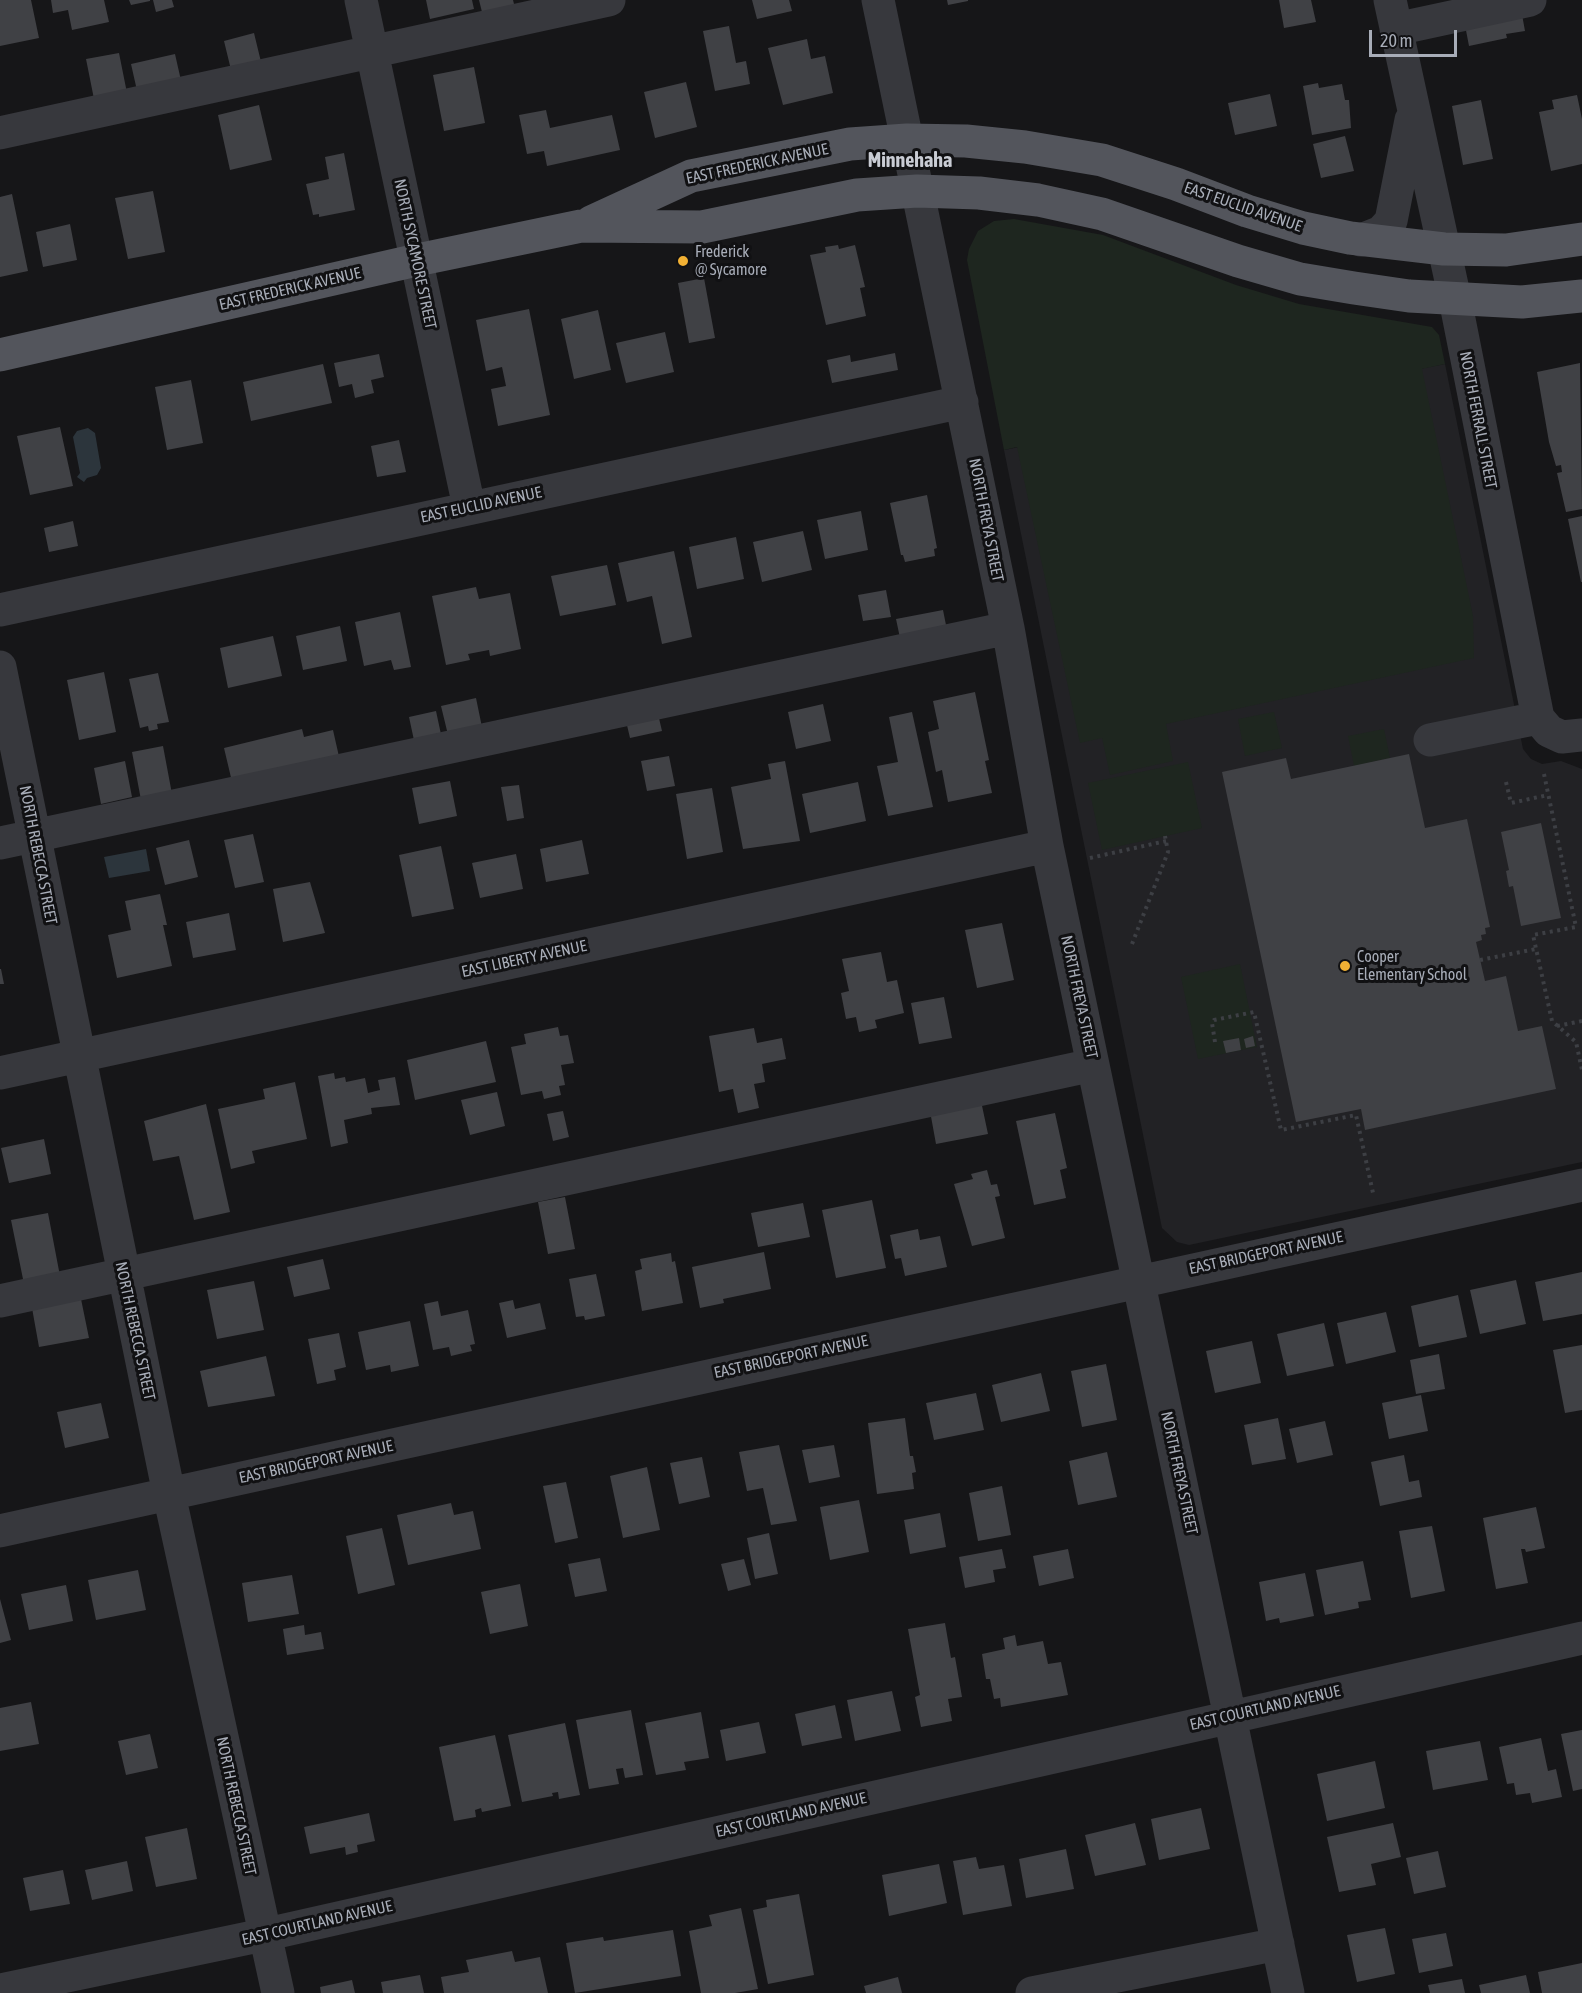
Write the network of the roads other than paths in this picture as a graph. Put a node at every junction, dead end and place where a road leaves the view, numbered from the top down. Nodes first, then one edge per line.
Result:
1 (361, 0) edge
2 (609, 0) edge
3 (878, 0) edge
4 (1530, 0) edge
5 (1393, 14) edge
6 (371, 53) junction
7 (1413, 106) junction
8 (0, 133) edge
9 (906, 140) junction
10 (917, 191) junction
11 (581, 226) junction
12 (1582, 239) edge
13 (1361, 240) junction
14 (1444, 249) junction
15 (417, 260) junction
16 (1582, 296) edge
17 (1455, 300) junction
18 (0, 355) edge
19 (962, 402) junction
20 (469, 507) junction
21 (0, 610) edge
22 (1008, 628) junction
23 (0, 667) edge
24 (1543, 725) junction
25 (1582, 735) edge
26 (1430, 741) dead end
27 (35, 836) junction
28 (0, 843) edge
29 (1047, 846) junction
30 (78, 1056) junction
31 (1094, 1065) junction
32 (0, 1073) edge
33 (1582, 1185) edge
34 (123, 1275) junction
35 (1138, 1280) junction
36 (0, 1301) edge
37 (169, 1494) junction
38 (0, 1531) edge
39 (1582, 1638) edge
40 (1230, 1716) junction
41 (263, 1935) junction
42 (1278, 1944) junction
43 (0, 1990) edge
44 (278, 1993) edge
45 (1032, 1993) edge
46 (1288, 1993) edge

1 - 6 street, NORTH SYCAMORE STREET
2 - 6 street
3 - 9 street, NORTH FREYA STREET
4 - 5 street
5 - 7 street, NORTH FERRALL STREET
6 - 8 street
6 - 15 street, NORTH SYCAMORE STREET
7 - 13 street, NORTH FERRALL STREET
7 - 14 street, NORTH FERRALL STREET
9 - 10 street, NORTH FREYA STREET
9 - 11 main road, EAST FREDERICK AVENUE
9 - 13 main road, EAST EUCLID AVENUE
10 - 11 main road, EAST FREDERICK AVENUE
10 - 17 main road
10 - 19 street, NORTH FREYA STREET
11 - 15 main road, EAST FREDERICK AVENUE
12 - 14 main road, EAST EUCLID AVENUE
13 - 14 main road, EAST EUCLID AVENUE
14 - 17 street, NORTH FERRALL STREET
15 - 18 main road, EAST FREDERICK AVENUE
15 - 20 street, NORTH SYCAMORE STREET
16 - 17 main road
17 - 24 street, NORTH FERRALL STREET
19 - 20 street, EAST EUCLID AVENUE
19 - 22 street, NORTH FREYA STREET
20 - 21 street, EAST EUCLID AVENUE
22 - 27 street
22 - 29 street, NORTH FREYA STREET
23 - 27 street, NORTH REBECCA STREET
24 - 25 street
24 - 26 street
27 - 28 street
27 - 30 street, NORTH REBECCA STREET
29 - 30 street, EAST LIBERTY AVENUE
29 - 31 street, NORTH FREYA STREET
30 - 32 street, EAST LIBERTY AVENUE
30 - 34 street, NORTH REBECCA STREET
31 - 34 street
31 - 35 street, NORTH FREYA STREET
33 - 35 street, EAST BRIDGEPORT AVENUE
34 - 36 street
34 - 37 street, NORTH REBECCA STREET
35 - 37 street, EAST BRIDGEPORT AVENUE
35 - 40 street, NORTH FREYA STREET
37 - 38 street, EAST BRIDGEPORT AVENUE
37 - 41 street, NORTH REBECCA STREET
39 - 40 street, EAST COURTLAND AVENUE
40 - 41 street, EAST COURTLAND AVENUE
40 - 42 street, NORTH FREYA STREET
41 - 43 street, EAST COURTLAND AVENUE
41 - 44 street, NORTH REBECCA STREET
42 - 45 street
42 - 46 street, NORTH FREYA STREET

